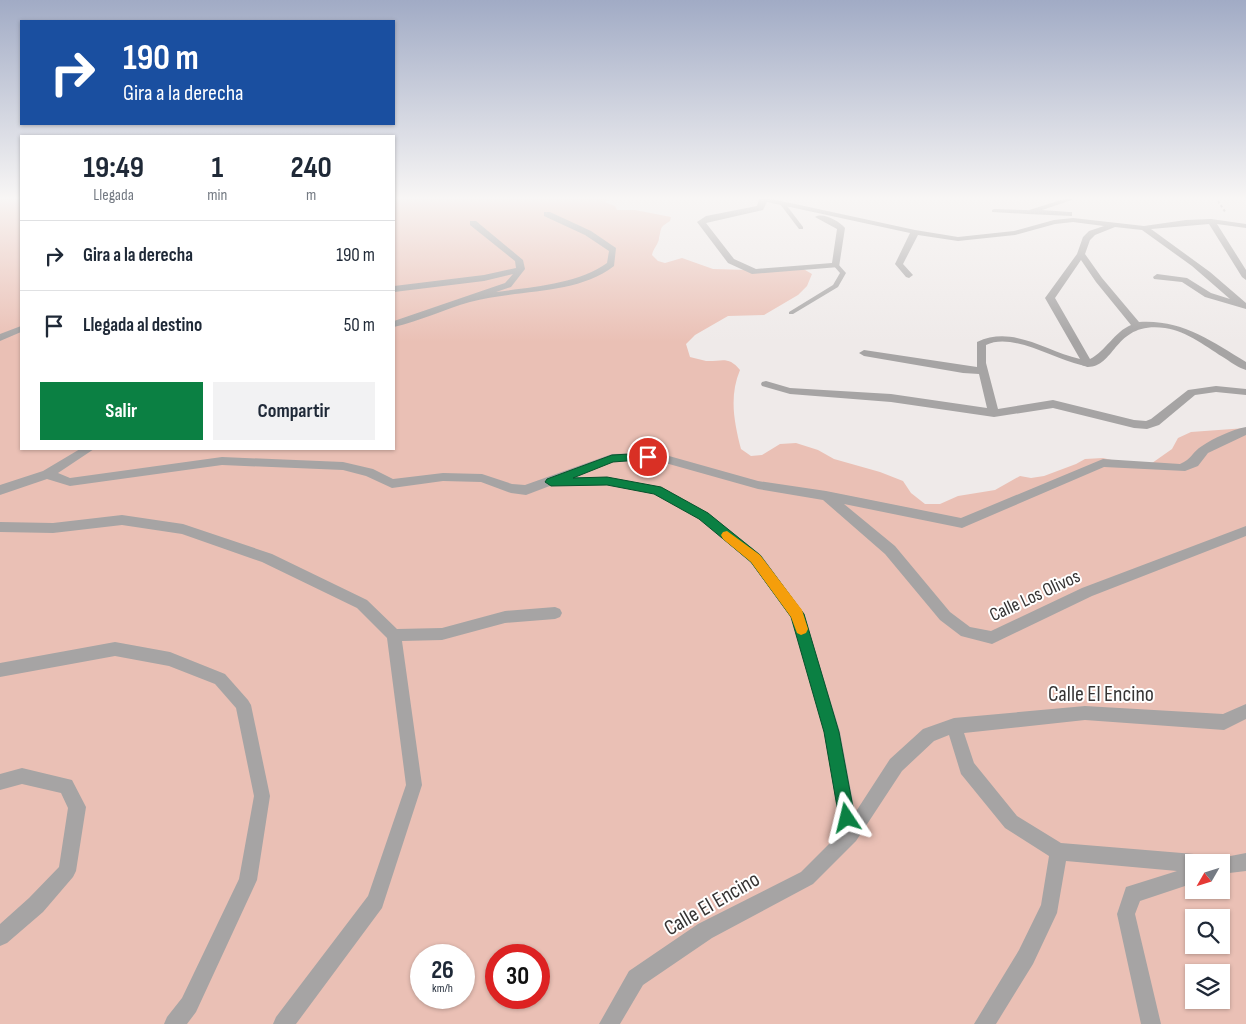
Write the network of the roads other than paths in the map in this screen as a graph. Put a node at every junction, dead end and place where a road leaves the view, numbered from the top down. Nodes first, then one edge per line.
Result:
1 (503, 247) edge
2 (608, 247) edge
3 (720, 247) edge
4 (839, 247) edge
5 (907, 247) edge
6 (1083, 247) edge
7 (1173, 247) edge
8 (1227, 247) edge
9 (1081, 254) junction
10 (836, 264) junction
11 (521, 269) junction
12 (909, 275) dead end
13 (1246, 276) edge
14 (1157, 277) dead end
15 (395, 289) edge
16 (469, 299) junction
17 (1244, 305) edge
18 (791, 313) dead end
19 (395, 324) edge
20 (1137, 326) junction
21 (20, 329) edge
22 (0, 338) edge
23 (864, 353) dead end
24 (1088, 364) junction
25 (1246, 368) edge
26 (984, 371) junction
27 (766, 384) dead end
28 (1246, 392) edge
29 (994, 413) junction
30 (1246, 431) edge
31 (86, 450) edge
32 (47, 474) junction
33 (551, 482) junction
34 (0, 490) edge
35 (826, 496) junction
36 (0, 527) edge
37 (1246, 531) edge
38 (555, 613) dead end
39 (394, 635) junction
40 (0, 670) edge
41 (1246, 711) edge
42 (954, 726) junction
43 (0, 782) edge
44 (850, 835) junction
45 (1059, 852) junction
46 (1185, 862) edge
47 (1246, 862) edge
48 (1230, 864) edge
49 (1185, 877) edge
50 (0, 936) edge
51 (174, 1024) edge
52 (283, 1024) edge
53 (609, 1024) edge
54 (984, 1024) edge
55 (1151, 1024) edge

1 - 11 street
2 - 16 street
3 - 10 street
4 - 10 street
5 - 12 street
6 - 9 street
7 - 17 street
8 - 13 street
9 - 20 street
9 - 24 street
10 - 18 lane
11 - 15 street
11 - 16 street
14 - 17 street
16 - 19 street
20 - 24 street
20 - 25 street
21 - 22 street
23 - 26 street
24 - 26 street
26 - 29 street
27 - 29 street
28 - 29 street
30 - 35 street
31 - 32 street
32 - 33 street
32 - 34 street
33 - 35 street
33 - 44 street
35 - 37 street, Calle Los Olivos
36 - 39 street
38 - 39 street
39 - 52 street
40 - 51 street
41 - 42 street, Calle El Encino
42 - 44 street, Calle El Encino
42 - 45 street
43 - 50 street
44 - 53 street, Calle El Encino
45 - 46 street
45 - 54 street
47 - 48 street
49 - 55 street

